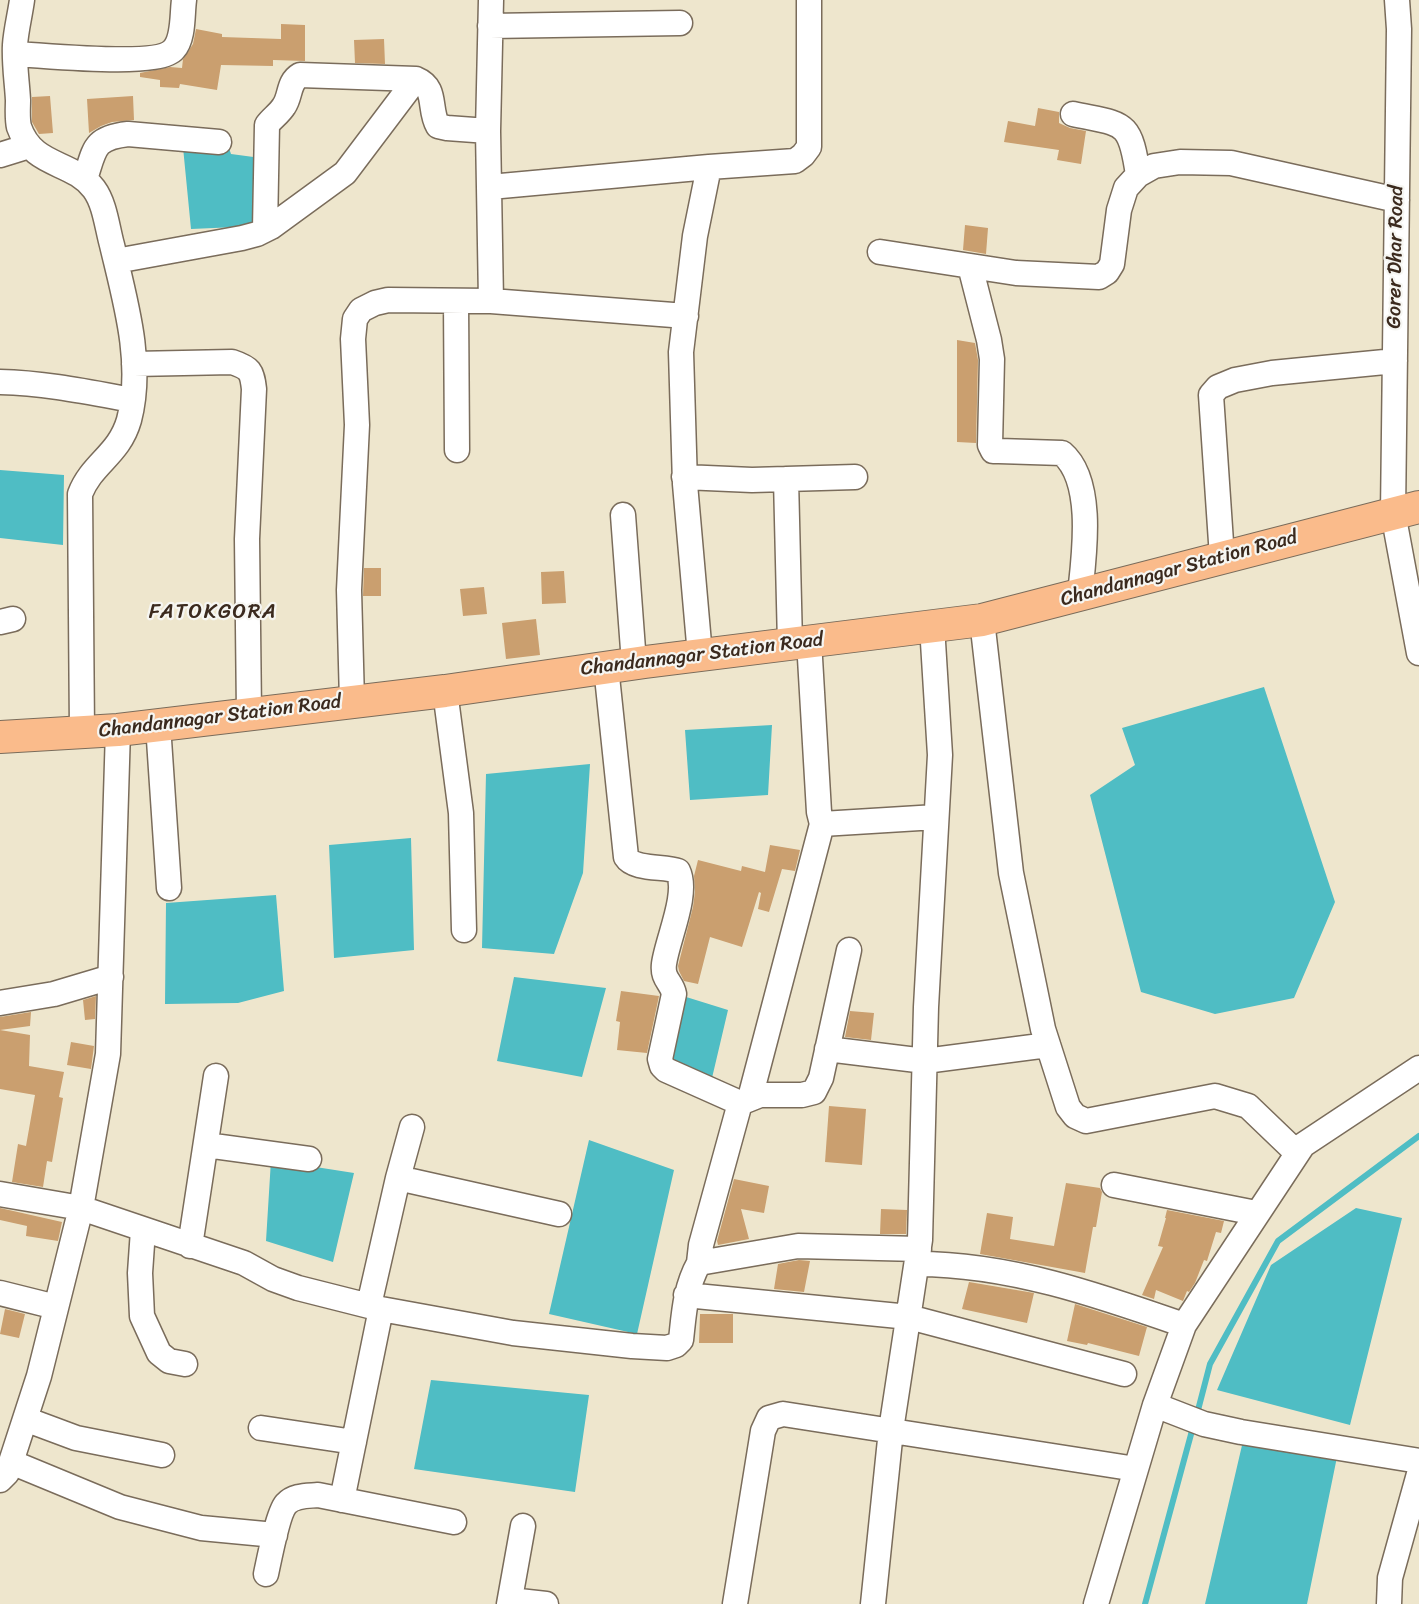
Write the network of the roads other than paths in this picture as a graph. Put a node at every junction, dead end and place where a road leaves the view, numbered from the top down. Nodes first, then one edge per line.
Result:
1 (22, 0) edge
2 (184, 0) edge
3 (491, 0) edge
4 (809, 0) edge
5 (1397, 0) edge
6 (680, 23) dead end
7 (490, 26) junction
8 (16, 54) junction
9 (416, 79) junction
10 (1073, 114) dead end
11 (488, 131) junction
12 (219, 142) dead end
13 (28, 146) junction
14 (0, 155) edge
15 (709, 167) junction
16 (1138, 175) junction
17 (85, 180) junction
18 (490, 187) junction
19 (1397, 200) junction
20 (266, 230) junction
21 (880, 252) dead end
22 (116, 261) junction
23 (970, 266) junction
24 (456, 301) junction
25 (490, 301) junction
26 (686, 316) junction
27 (1395, 361) junction
28 (134, 364) junction
29 (0, 382) edge
30 (132, 400) junction
31 (457, 450) dead end
32 (684, 477) junction
33 (855, 477) dead end
34 (786, 479) junction
35 (1407, 510) edge
36 (623, 515) dead end
37 (1222, 557) junction
38 (1080, 594) junction
39 (982, 620) junction
40 (932, 626) junction
41 (799, 643) junction
42 (1419, 653) edge
43 (700, 655) junction
44 (620, 665) junction
45 (445, 691) junction
46 (352, 702) junction
47 (249, 714) junction
48 (158, 725) junction
49 (118, 730) junction
50 (82, 732) junction
51 (0, 737) edge
52 (936, 817) junction
53 (822, 824) junction
54 (169, 888) dead end
55 (464, 930) dead end
56 (849, 950) dead end
57 (111, 977) junction
58 (0, 1003) edge
59 (1048, 1045) junction
60 (827, 1049) junction
61 (925, 1061) junction
62 (1419, 1068) edge
63 (216, 1076) dead end
64 (745, 1101) junction
65 (412, 1127) dead end
66 (206, 1145) junction
67 (1297, 1153) junction
68 (309, 1159) dead end
69 (398, 1178) junction
70 (1114, 1185) dead end
71 (0, 1194) edge
72 (81, 1208) junction
73 (1256, 1213) junction
74 (559, 1214) dead end
75 (143, 1230) junction
76 (190, 1246) junction
77 (918, 1257) junction
78 (699, 1263) junction
79 (0, 1293) edge
80 (686, 1295) junction
81 (56, 1307) junction
82 (375, 1307) junction
83 (909, 1317) junction
84 (1184, 1325) junction
85 (185, 1364) dead end
86 (1124, 1374) dead end
87 (1155, 1405) junction
88 (25, 1419) junction
89 (261, 1428) dead end
90 (891, 1430) junction
91 (354, 1442) junction
92 (162, 1455) dead end
93 (1419, 1461) edge
94 (1136, 1469) junction
95 (6, 1471) edge
96 (1419, 1474) edge
97 (342, 1500) junction
98 (454, 1521) dead end
99 (523, 1526) dead end
100 (274, 1535) junction
101 (266, 1574) dead end
102 (510, 1602) edge
103 (546, 1604) edge
104 (735, 1604) edge
105 (873, 1604) edge
106 (1096, 1604) edge
107 (1389, 1604) edge

1 - 8 street
2 - 8 street
3 - 7 street
4 - 15 street
5 - 19 street, Gorer Dhar Road
6 - 7 street
7 - 11 street
8 - 13 street
9 - 11 street
9 - 20 street
9 - 20 street
10 - 16 street
11 - 18 street
12 - 17 street
13 - 14 street
13 - 17 street
15 - 18 street
15 - 26 street
16 - 19 street
16 - 23 street
17 - 22 street
18 - 25 street
19 - 27 street, Gorer Dhar Road
20 - 22 street
21 - 23 street
22 - 28 street
23 - 38 street
24 - 25 street
24 - 31 street
24 - 46 street
25 - 26 street
26 - 32 street
27 - 35 street, Gorer Dhar Road
27 - 37 street
28 - 30 street
28 - 47 street
29 - 30 street
30 - 50 street
32 - 34 street
32 - 43 street
33 - 34 street
34 - 41 street
35 - 37 main road, Chandannagar Station Road
35 - 42 street, Gorer Dhar Road
36 - 44 street
37 - 38 main road, Chandannagar Station Road
38 - 39 main road, Chandannagar Station Road
39 - 40 main road, Chandannagar Station Road
39 - 59 street
40 - 41 main road, Chandannagar Station Road
40 - 52 street
41 - 43 main road, Chandannagar Station Road
41 - 53 street
43 - 44 main road, Chandannagar Station Road
44 - 45 main road, Chandannagar Station Road
44 - 64 street
45 - 46 main road, Chandannagar Station Road
45 - 55 street
46 - 47 main road, Chandannagar Station Road
47 - 48 main road, Chandannagar Station Road
48 - 49 main road, Chandannagar Station Road
48 - 54 street
49 - 50 main road, Chandannagar Station Road
49 - 57 street
50 - 51 main road, Chandannagar Station Road
52 - 53 street
52 - 61 street
53 - 64 street
56 - 60 street
57 - 58 street
57 - 72 street
59 - 61 street
59 - 67 street
60 - 61 street
60 - 64 street
61 - 77 street
62 - 67 street
63 - 66 street
64 - 78 street
65 - 69 street
66 - 68 street
66 - 76 street
67 - 73 street
69 - 74 street
69 - 82 street
70 - 73 street
71 - 72 street
72 - 75 street
72 - 81 street
73 - 84 street
75 - 76 street
75 - 85 street
76 - 82 street
77 - 78 street
77 - 83 street
77 - 84 street
78 - 80 street
79 - 81 street
80 - 82 street
80 - 83 street
81 - 88 street
82 - 91 street
83 - 86 street
83 - 90 street
84 - 87 street
87 - 93 street
87 - 94 street
88 - 92 street
88 - 95 street
89 - 91 street
90 - 94 street
90 - 104 street
90 - 105 street
91 - 97 street
94 - 106 street
95 - 100 street
96 - 107 street
97 - 98 street
97 - 100 street
99 - 102 street
100 - 101 street
102 - 103 street

